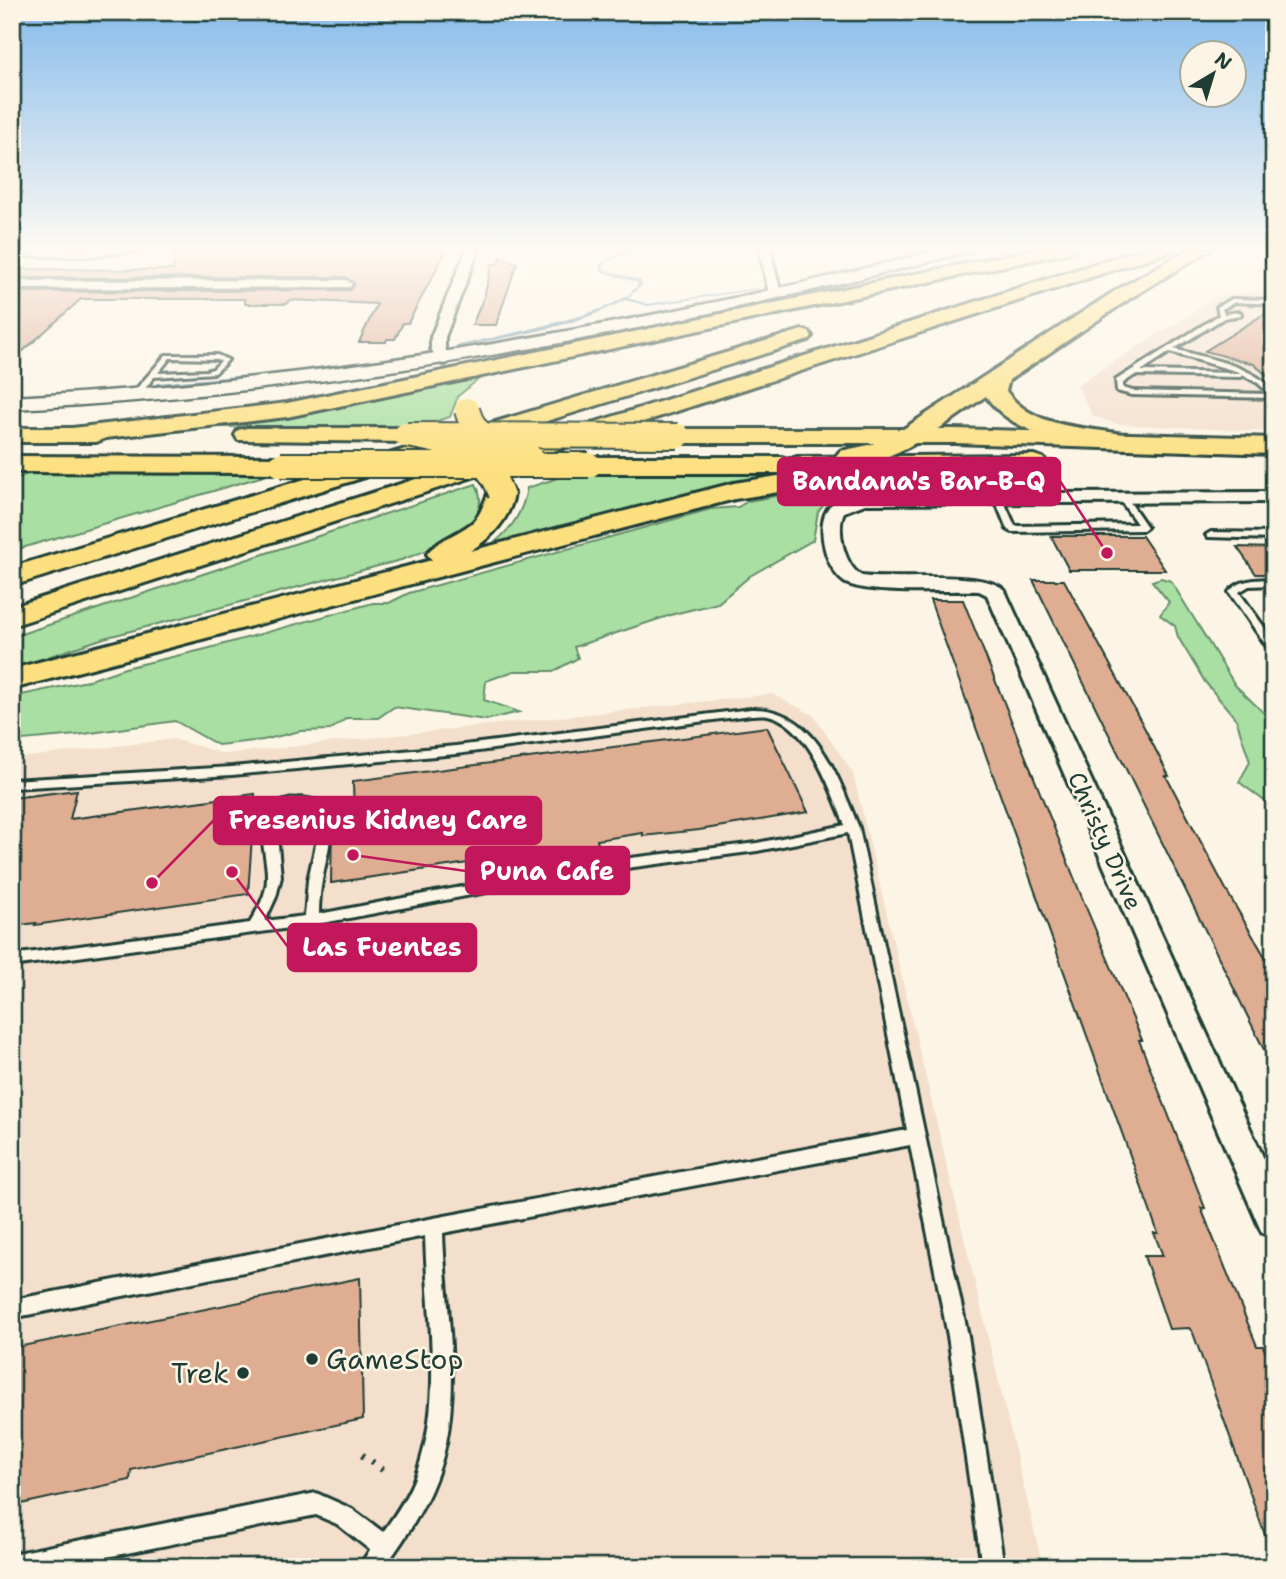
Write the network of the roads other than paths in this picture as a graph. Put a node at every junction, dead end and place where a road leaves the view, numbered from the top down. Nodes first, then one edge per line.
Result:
1 (444, 322) edge
2 (637, 322) edge
3 (717, 322) edge
4 (933, 322) edge
5 (1083, 322) edge
6 (1213, 322) edge
7 (818, 331) dead end
8 (1169, 350) junction
9 (559, 355) junction
10 (445, 360) junction
11 (1133, 373) junction
12 (152, 375) junction
13 (1250, 376) junction
14 (999, 379) junction
15 (1274, 395) edge
16 (134, 397) junction
17 (12, 403) edge
18 (12, 435) edge
19 (72, 435) junction
20 (200, 435) junction
21 (394, 435) junction
22 (480, 435) junction
23 (911, 436) junction
24 (1128, 442) junction
25 (1272, 450) edge
26 (487, 464) junction
27 (581, 464) junction
28 (951, 464) junction
29 (796, 465) junction
30 (20, 467) edge
31 (998, 497) junction
32 (1122, 497) junction
33 (1274, 497) edge
34 (1211, 535) dead end
35 (1274, 536) edge
36 (12, 577) edge
37 (382, 581) junction
38 (1274, 582) edge
39 (12, 617) edge
40 (1274, 649) edge
41 (12, 679) edge
42 (12, 784) edge
43 (853, 828) junction
44 (312, 920) junction
45 (255, 928) junction
46 (12, 961) edge
47 (916, 1136) junction
48 (1274, 1221) edge
49 (434, 1226) junction
50 (12, 1309) edge
51 (385, 1549) junction
52 (12, 1565) edge
53 (370, 1567) edge
54 (993, 1567) edge

1 - 10 street
2 - 10 street
3 - 9 main road
4 - 39 main road
5 - 14 main road
6 - 8 lane
7 - 36 main road
8 - 11 lane
8 - 13 lane
9 - 19 main road
9 - 22 main road, bridge
10 - 16 street
11 - 13 lane
11 - 15 lane
12 - 12 lane
12 - 16 lane
13 - 15 lane
14 - 23 main road
14 - 24 main road
16 - 17 street
18 - 19 main road
19 - 20 main road
20 - 21 main road
20 - 30 main road
21 - 22 main road, bridge
21 - 26 main road, bridge
22 - 23 main road, bridge
22 - 27 main road, bridge
23 - 24 main road
23 - 29 main road
24 - 25 main road
25 - 28 main road
26 - 27 main road, bridge
26 - 30 main road, bridge
26 - 37 main road, bridge
27 - 29 main road
28 - 29 main road
28 - 37 main road
31 - 32 street
31 - 32 lane
31 - 48 street, Christy Drive
32 - 33 street
34 - 35 lane
37 - 41 main road
38 - 40 lane
42 - 43 lane
43 - 44 lane
43 - 47 lane
44 - 45 lane
44 - 45 lane
45 - 46 lane
47 - 49 lane
47 - 54 lane
49 - 50 lane
49 - 51 lane
51 - 52 lane
51 - 53 lane

